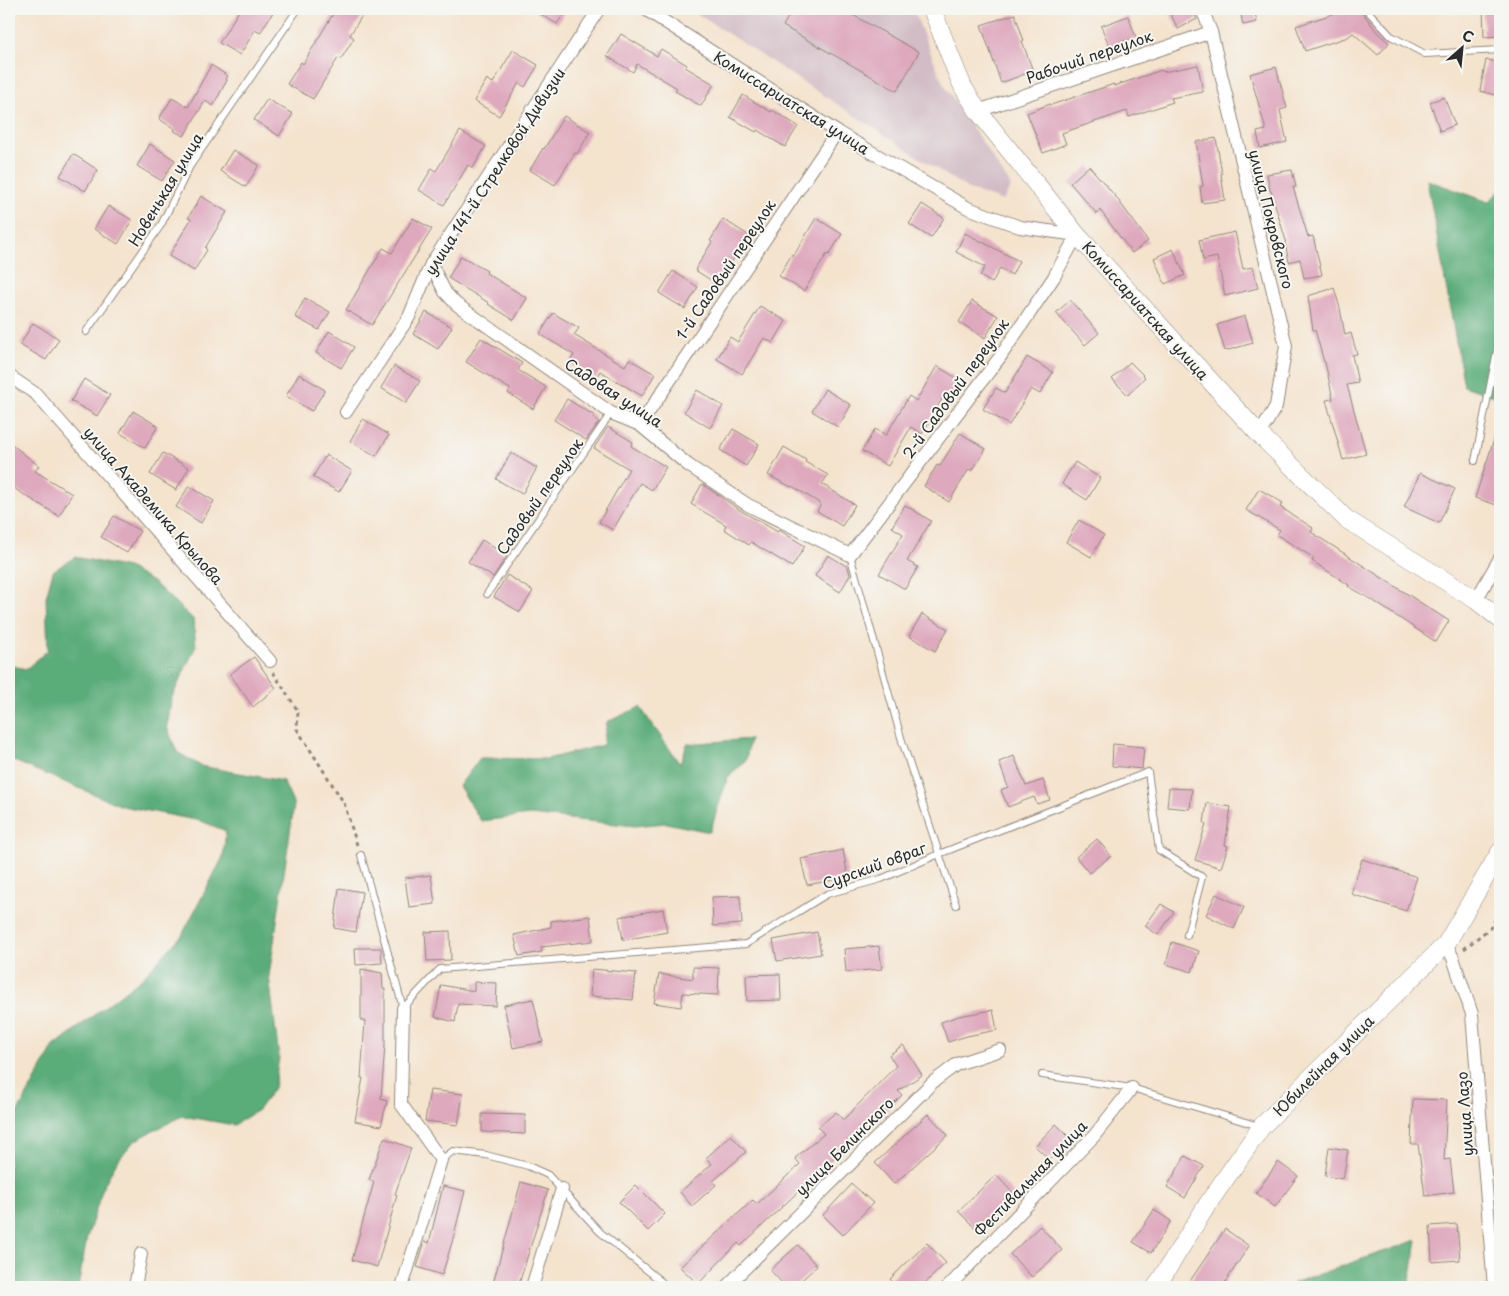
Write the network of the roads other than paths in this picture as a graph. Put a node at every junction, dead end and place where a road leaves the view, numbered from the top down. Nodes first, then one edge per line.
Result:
1 (298, 9) edge
2 (599, 9) edge
3 (645, 9) edge
4 (932, 9) edge
5 (1203, 9) edge
6 (1366, 9) edge
7 (1210, 32) junction
8 (1500, 50) edge
9 (978, 112) junction
10 (837, 132) junction
11 (1077, 235) junction
12 (432, 264) junction
13 (86, 332) dead end
14 (1500, 336) edge
15 (9, 376) edge
16 (346, 412) dead end
17 (611, 413) junction
18 (640, 425) junction
19 (1258, 433) junction
20 (1475, 461) dead end
21 (850, 555) junction
22 (1500, 558) edge
23 (487, 594) dead end
24 (1476, 600) junction
25 (1500, 619) edge
26 (270, 661) road end
27 (1500, 852) edge
28 (939, 854) junction
29 (361, 855) road end
30 (956, 905) dead end
31 (1187, 936) dead end
32 (1449, 951) junction
33 (402, 1008) junction
34 (1000, 1050) dead end
35 (1042, 1075) dead end
36 (1132, 1088) junction
37 (1262, 1126) junction
38 (441, 1160) junction
39 (562, 1189) junction
40 (141, 1254) dead end
41 (135, 1287) edge
42 (402, 1287) edge
43 (532, 1287) edge
44 (668, 1287) edge
45 (726, 1287) edge
46 (948, 1287) edge
47 (1156, 1287) edge
48 (1494, 1287) edge

1 - 13 lane, Новенькая улица
2 - 12 street, улица 141-й Стрелковой Дивизии
3 - 10 street, Комиссариатская улица
4 - 9 main road
5 - 7 street, улица Покровского
6 - 8 lane
7 - 9 street, Рабочий переулок
7 - 19 street, улица Покровского
9 - 11 main road
10 - 11 street, Комиссариатская улица
10 - 18 street, 1-й Садовый переулок
11 - 19 main road, Комиссариатская улица
11 - 21 street, 2-й Садовый переулок
12 - 16 street, улица 141-й Стрелковой Дивизии
12 - 17 street, Садовая улица
14 - 20 lane
15 - 26 street, улица Академика Крылова
17 - 18 street, Садовая улица
17 - 23 lane, Садовый переулок
18 - 21 street, Садовая улица
19 - 24 main road, Комиссариатская улица
21 - 28 lane
22 - 24 street
24 - 25 main road, Комиссариатская улица
27 - 32 main road, Юбилейная улица
28 - 30 lane
28 - 31 lane, Сурский овраг
28 - 33 lane, Сурский овраг
29 - 33 lane
32 - 37 main road, Юбилейная улица
32 - 48 street, улица Лазо
33 - 38 street
34 - 45 street, улица Белинского
35 - 36 lane
36 - 37 lane
36 - 46 street, Фестивальная улица
37 - 47 main road, Юбилейная улица
38 - 39 lane
38 - 42 street
39 - 43 street
39 - 44 lane
40 - 41 street

